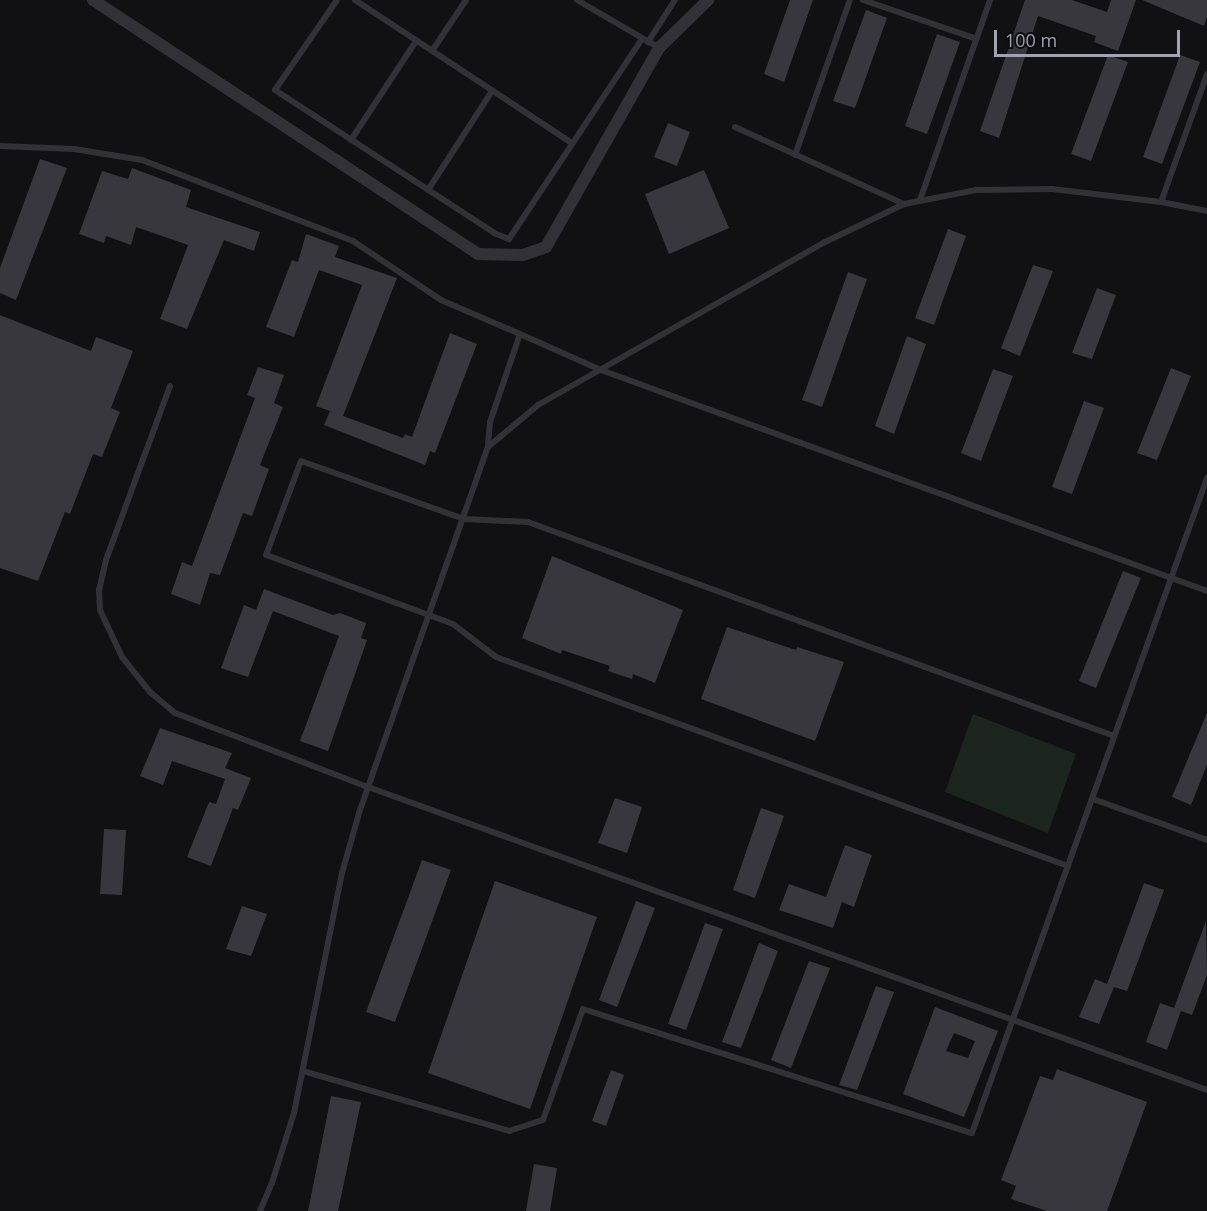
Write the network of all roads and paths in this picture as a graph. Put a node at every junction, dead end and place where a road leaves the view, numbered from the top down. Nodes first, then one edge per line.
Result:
1 (93, 0) edge
2 (337, 0) edge
3 (355, 0) edge
4 (466, 0) edge
5 (577, 0) edge
6 (675, 0) edge
7 (708, 0) edge
8 (850, 0) edge
9 (863, 0) edge
10 (990, 0) edge
11 (977, 39) junction
12 (416, 40) junction
13 (650, 43) junction
14 (432, 51) junction
15 (1207, 74) edge
16 (492, 91) junction
17 (735, 128) dead end
18 (351, 140) junction
19 (572, 143) junction
20 (0, 146) edge
21 (795, 155) junction
22 (428, 190) junction
23 (920, 200) junction
24 (1161, 202) junction
25 (904, 204) junction
26 (1207, 211) edge
27 (520, 334) junction
28 (601, 370) junction
29 (170, 386) dead end
30 (488, 447) junction
31 (1207, 478) edge
32 (464, 519) junction
33 (1171, 578) junction
34 (1207, 591) edge
35 (429, 616) junction
36 (1114, 736) junction
37 (368, 787) junction
38 (1093, 799) junction
39 (1207, 840) edge
40 (1068, 866) junction
41 (1014, 1020) junction
42 (303, 1071) junction
43 (1207, 1090) edge
44 (260, 1211) edge

1 - 13 street
2 - 18 lane
3 - 12 lane
4 - 14 lane
5 - 13 lane
6 - 13 lane
7 - 13 street
8 - 21 lane
9 - 11 lane
10 - 11 lane
11 - 23 lane
12 - 14 lane
12 - 18 lane
13 - 19 lane
14 - 16 lane
15 - 24 lane
16 - 19 lane
16 - 22 lane
17 - 21 lane
18 - 22 lane
19 - 22 lane
20 - 27 lane
21 - 25 lane
23 - 24 lane
23 - 25 lane
24 - 26 lane
25 - 28 lane
27 - 28 lane
27 - 30 lane
28 - 30 lane
28 - 33 lane
29 - 37 lane
30 - 32 lane
31 - 33 lane
32 - 35 lane
32 - 35 lane
32 - 36 lane
33 - 34 lane
33 - 36 lane
35 - 37 lane
35 - 40 lane
36 - 38 lane
37 - 41 lane
37 - 42 lane
38 - 39 lane
38 - 40 lane
40 - 41 lane
41 - 42 lane
41 - 43 lane
42 - 44 lane

